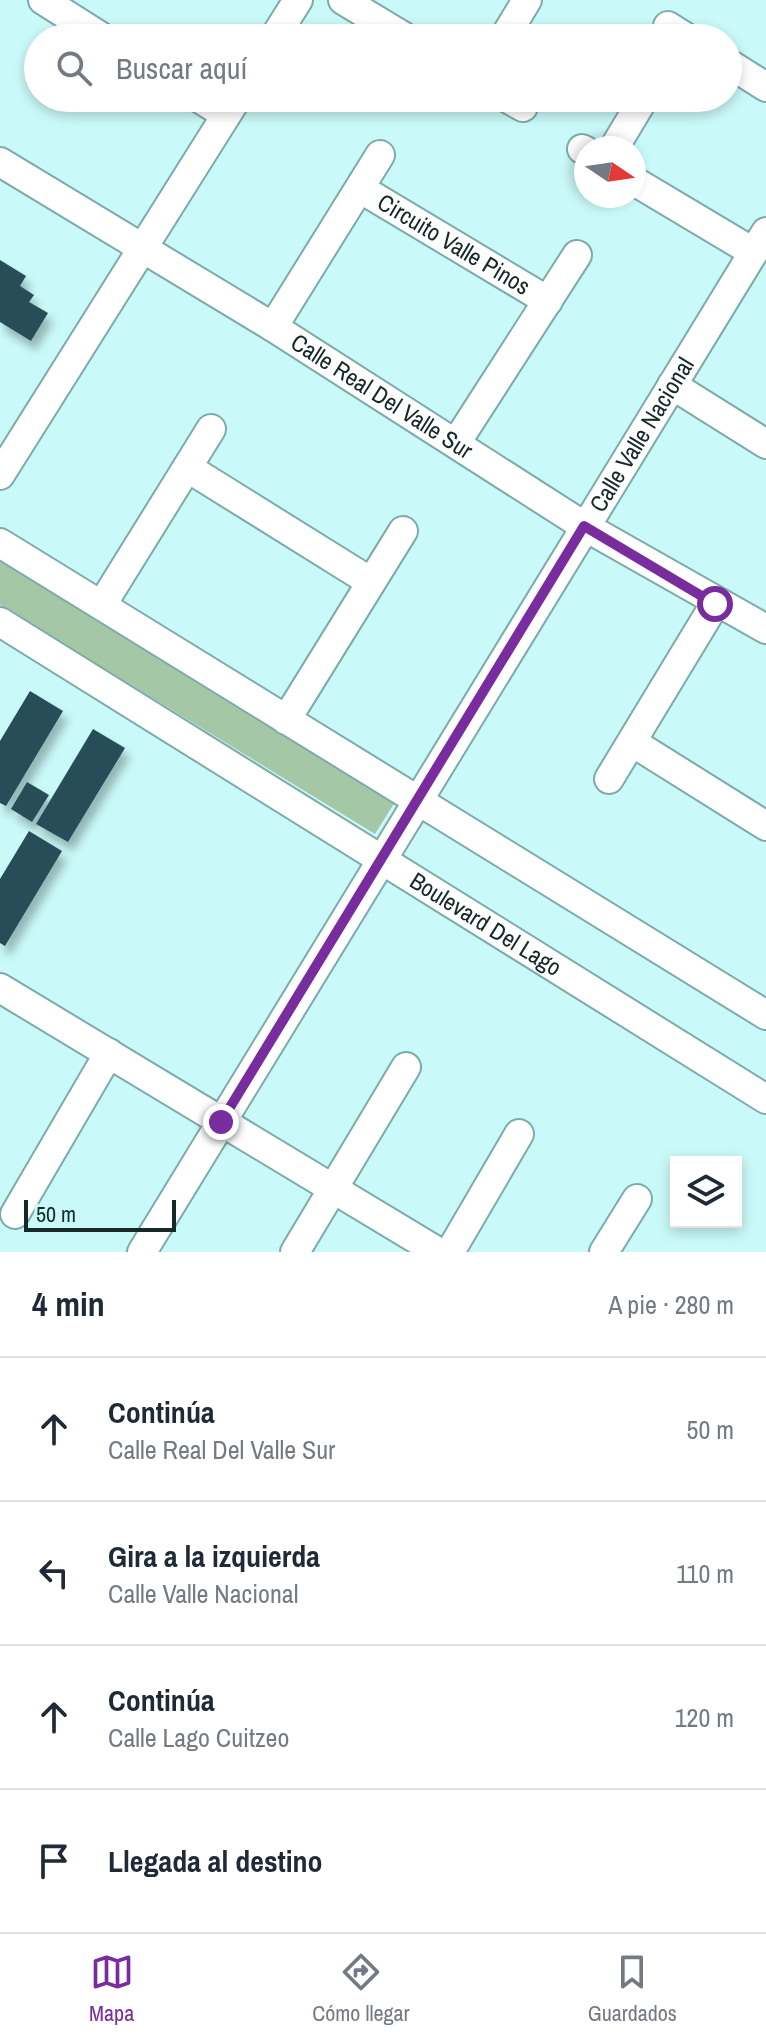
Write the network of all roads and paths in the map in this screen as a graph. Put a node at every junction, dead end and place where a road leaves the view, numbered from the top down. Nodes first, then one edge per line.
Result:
1 (43, 0) edge
2 (298, 0) edge
3 (343, 0) edge
4 (527, 0) edge
5 (81, 24) edge
6 (283, 24) edge
7 (383, 24) edge
8 (512, 24) edge
9 (742, 72) edge
10 (766, 87) edge
11 (229, 112) edge
12 (636, 112) edge
13 (621, 136) edge
14 (380, 155) dead end
15 (0, 162) edge
16 (646, 187) edge
17 (361, 189) junction
18 (760, 242) edge
19 (141, 249) junction
20 (577, 255) dead end
21 (548, 301) junction
22 (273, 327) junction
23 (672, 385) junction
24 (211, 429) dead end
25 (456, 443) junction
26 (766, 444) edge
27 (188, 468) junction
28 (0, 475) edge
29 (584, 526) junction
30 (403, 531) dead end
31 (0, 543) edge
32 (371, 582) junction
33 (103, 603) junction
34 (715, 604) junction
35 (0, 622) edge
36 (766, 629) edge
37 (286, 720) junction
38 (632, 742) junction
39 (609, 779) dead end
40 (415, 800) junction
41 (766, 826) edge
42 (381, 861) junction
43 (0, 988) edge
44 (766, 1015) edge
45 (109, 1053) junction
46 (406, 1067) dead end
47 (766, 1099) edge
48 (221, 1122) junction
49 (519, 1134) dead end
50 (334, 1189) junction
51 (637, 1199) dead end
52 (15, 1214) dead end
53 (142, 1252) edge
54 (295, 1252) edge
55 (438, 1252) edge
56 (450, 1252) edge
57 (604, 1252) edge

1 - 5 street
2 - 6 street
3 - 7 street
4 - 8 street
9 - 10 street
11 - 19 street
12 - 13 street
14 - 17 street, Circuito Valle Pinos
15 - 19 street, Calle Real Del Valle Sur
16 - 18 street
17 - 21 street, Circuito Valle Pinos
17 - 22 street, Circuito Valle Pinos
18 - 23 street, Calle Valle Nacional
19 - 22 street, Calle Real Del Valle Sur
19 - 28 street
20 - 21 street, Circuito Valle Pinos
21 - 25 street, Circuito Valle Pinos
22 - 25 street, Calle Real Del Valle Sur
23 - 26 street
23 - 29 street, Calle Valle Nacional
24 - 27 street
25 - 29 street, Calle Real Del Valle Sur
27 - 32 street
27 - 33 street
29 - 34 street, Calle Real Del Valle Sur
29 - 40 street, Calle Valle Nacional
30 - 32 street
31 - 33 street
32 - 37 street
33 - 37 street
34 - 36 street, Calle Real Del Valle Sur
34 - 38 street
35 - 42 street, Boulevard Del Lago
37 - 40 street
38 - 39 street
38 - 41 street
40 - 42 street, Calle Valle Nacional
40 - 44 street
42 - 47 street, Boulevard Del Lago
42 - 48 street, Calle Valle Nacional
43 - 45 street
45 - 48 street
45 - 52 street
46 - 50 street
48 - 50 street
48 - 53 street, Calle Valle Nacional
49 - 56 street
50 - 54 street
50 - 55 street
51 - 57 street

